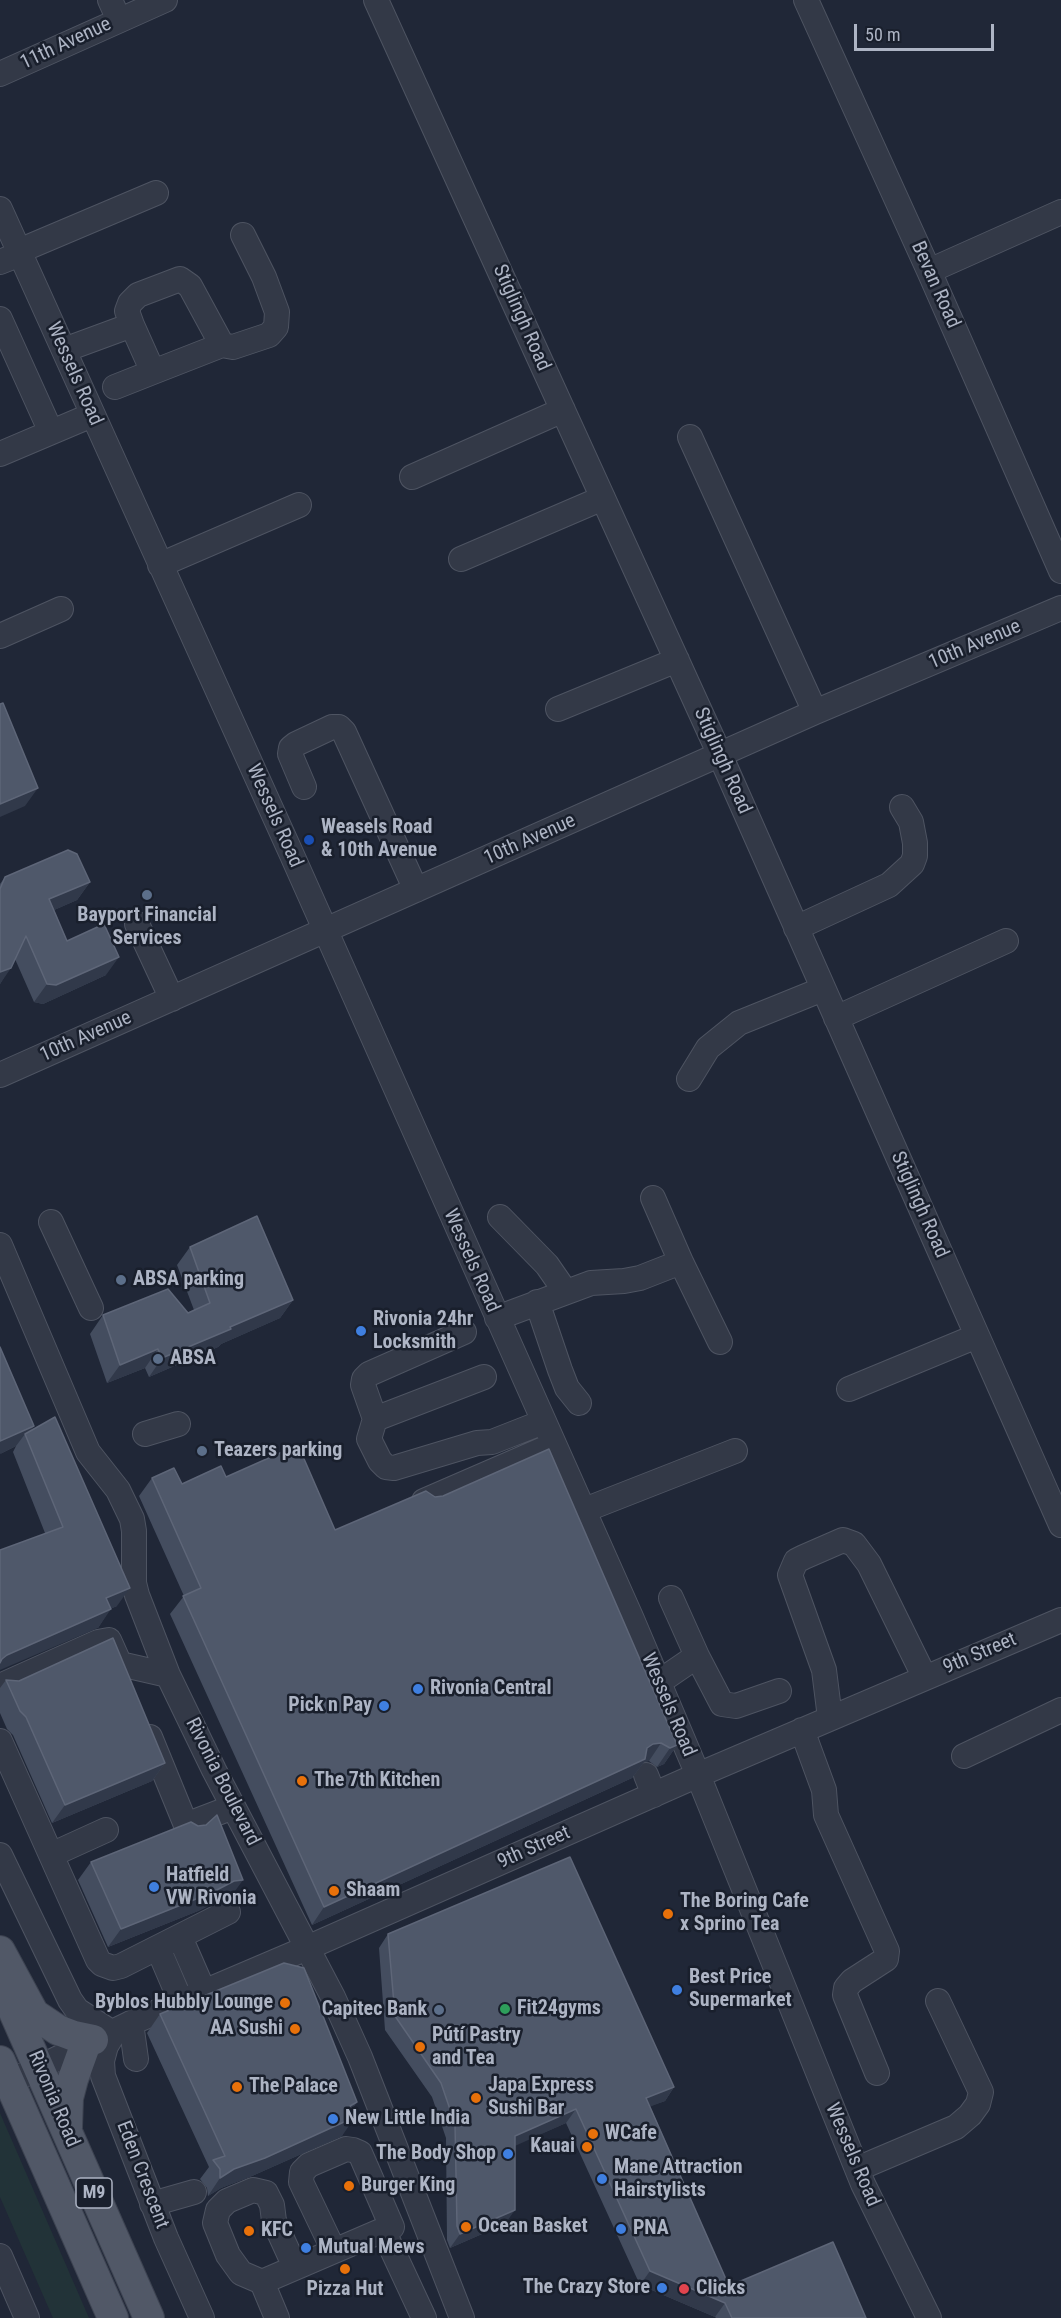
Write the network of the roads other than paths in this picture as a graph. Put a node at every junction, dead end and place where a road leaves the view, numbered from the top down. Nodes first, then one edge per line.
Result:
1 (376, 0) edge
2 (806, 0) edge
3 (154, 2) edge
4 (114, 10) edge
5 (0, 75) edge
6 (156, 193) dead end
7 (0, 209) edge
8 (1061, 212) edge
9 (243, 235) dead end
10 (11, 251) edge
11 (929, 271) junction
12 (0, 319) edge
13 (132, 325) junction
14 (222, 345) junction
15 (63, 350) junction
16 (153, 372) junction
17 (115, 387) dead end
18 (563, 410) junction
19 (92, 416) junction
20 (51, 432) junction
21 (690, 436) dead end
22 (0, 454) edge
23 (412, 477) dead end
24 (603, 498) junction
25 (299, 506) dead end
26 (461, 559) dead end
27 (160, 565) junction
28 (1061, 572) edge
29 (1061, 608) edge
30 (61, 609) dead end
31 (0, 636) edge
32 (677, 660) junction
33 (558, 709) dead end
34 (815, 712) junction
35 (720, 755) junction
36 (304, 787) dead end
37 (902, 807) dead end
38 (416, 890) junction
39 (137, 924) dead end
40 (796, 928) junction
41 (325, 930) junction
42 (1006, 941) dead end
43 (823, 989) junction
44 (172, 999) junction
45 (836, 1018) junction
46 (0, 1075) edge
47 (689, 1079) dead end
48 (652, 1198) dead end
49 (500, 1217) dead end
50 (51, 1222) dead end
51 (0, 1248) edge
52 (681, 1262) junction
53 (565, 1291) junction
54 (537, 1302) junction
55 (91, 1308) dead end
56 (497, 1318) junction
57 (464, 1332) dead end
58 (977, 1336) junction
59 (720, 1342) dead end
60 (484, 1377) dead end
61 (849, 1389) dead end
62 (579, 1404) dead end
63 (540, 1416) junction
64 (375, 1419) junction
65 (178, 1424) dead end
66 (145, 1434) dead end
67 (553, 1445) junction
68 (735, 1451) dead end
69 (424, 1501) edge
70 (582, 1510) junction
71 (1061, 1525) edge
72 (671, 1598) dead end
73 (1061, 1620) edge
74 (697, 1656) junction
75 (168, 1675) junction
76 (925, 1677) junction
77 (659, 1682) junction
78 (0, 1686) edge
79 (779, 1691) dead end
80 (1061, 1710) edge
81 (142, 1718) edge
82 (830, 1718) junction
83 (802, 1730) junction
84 (0, 1741) edge
85 (964, 1756) dead end
86 (698, 1775) junction
87 (233, 1807) junction
88 (106, 1830) dead end
89 (0, 1855) edge
90 (51, 1855) junction
91 (228, 1912) dead end
92 (180, 1937) junction
93 (158, 1948) junction
94 (307, 1948) junction
95 (0, 1952) edge
96 (0, 1980) edge
97 (204, 1992) junction
98 (938, 2001) dead end
99 (181, 2002) junction
100 (107, 2034) junction
101 (136, 2059) dead end
102 (40, 2068) junction
103 (5, 2071) edge
104 (877, 2073) dead end
105 (66, 2132) junction
106 (857, 2169) junction
107 (194, 2192) dead end
108 (152, 2204) junction
109 (421, 2215) junction
110 (387, 2229) junction
111 (334, 2251) junction
112 (0, 2256) edge
113 (295, 2267) junction
114 (262, 2282) junction
115 (460, 2313) edge
116 (27, 2318) edge
117 (113, 2318) edge
118 (149, 2318) edge
119 (202, 2318) edge
120 (277, 2318) edge
121 (424, 2318) edge
122 (435, 2318) edge
123 (929, 2318) edge

1 - 18 street, Stiglingh Road
2 - 11 street, Bevan Road
3 - 4 street, 11th Avenue
4 - 5 street, 11th Avenue
6 - 10 street
7 - 10 street, Wessels Road
8 - 11 street
9 - 14 street
10 - 15 street, Wessels Road
11 - 28 street, Bevan Road
12 - 20 street
13 - 14 street
13 - 15 street
13 - 16 street
14 - 16 street
15 - 19 street, Wessels Road
16 - 17 street
18 - 23 street
18 - 24 street, Stiglingh Road
19 - 20 street
19 - 27 street, Wessels Road
20 - 22 street
21 - 34 street
24 - 26 street
24 - 32 street, Stiglingh Road
25 - 27 street
27 - 41 street, Wessels Road
29 - 34 street, 10th Avenue
30 - 31 street
32 - 33 street
32 - 35 street, Stiglingh Road
34 - 35 street, 10th Avenue
35 - 38 street, 10th Avenue
35 - 40 street, Stiglingh Road
36 - 38 street
37 - 40 street
38 - 41 street, 10th Avenue
39 - 44 street
40 - 43 street, Stiglingh Road
41 - 44 street, 10th Avenue
41 - 56 street, Wessels Road
42 - 45 street
43 - 45 street, Stiglingh Road
43 - 47 street
44 - 46 street, 10th Avenue
45 - 58 street, Stiglingh Road
48 - 52 street
49 - 53 street
50 - 55 street
51 - 75 street, Rivonia Boulevard
52 - 53 street
52 - 59 street
53 - 54 street
54 - 56 street
54 - 62 street
56 - 63 street, Wessels Road
57 - 64 street
58 - 61 street
58 - 71 street, Stiglingh Road
60 - 64 street
63 - 64 street
63 - 67 street, Wessels Road
65 - 66 street
67 - 69 street
67 - 70 street, Wessels Road
68 - 70 street
70 - 77 street, Wessels Road
72 - 74 street
73 - 76 street, 9th Street
74 - 77 street
74 - 79 street
75 - 78 street
75 - 87 street, Rivonia Boulevard
76 - 82 street, 9th Street
76 - 82 street
77 - 86 street, Wessels Road
80 - 85 street
81 - 87 street
82 - 83 street, 9th Street
83 - 86 street, 9th Street
83 - 104 street
84 - 90 street
86 - 94 street, 9th Street
86 - 106 street, Wessels Road
87 - 94 street, Rivonia Boulevard
88 - 90 street
89 - 100 street
90 - 93 street
91 - 92 street
92 - 93 street
92 - 97 street
93 - 99 street
94 - 97 street, 9th Street
94 - 109 street, Rivonia Boulevard
95 - 100 main road
96 - 102 main road, Rivonia Road / M9
97 - 99 street, 9th Street
98 - 106 street
99 - 100 street, 9th Street
100 - 101 street
100 - 102 street, 9th Street
100 - 105 main road
100 - 108 street, Eden Crescent
102 - 103 street, 9th Street
102 - 105 main road, Rivonia Road / M9
103 - 117 main road, Rivonia Road / M9
105 - 118 main road, Rivonia Road / M9
106 - 123 street, Wessels Road
107 - 108 street
108 - 119 street, Eden Crescent
109 - 110 street
109 - 115 street, Rivonia Boulevard
110 - 111 street
110 - 111 street
110 - 121 street
111 - 113 street
112 - 116 street
113 - 114 street
113 - 114 street
114 - 120 street
115 - 122 street

